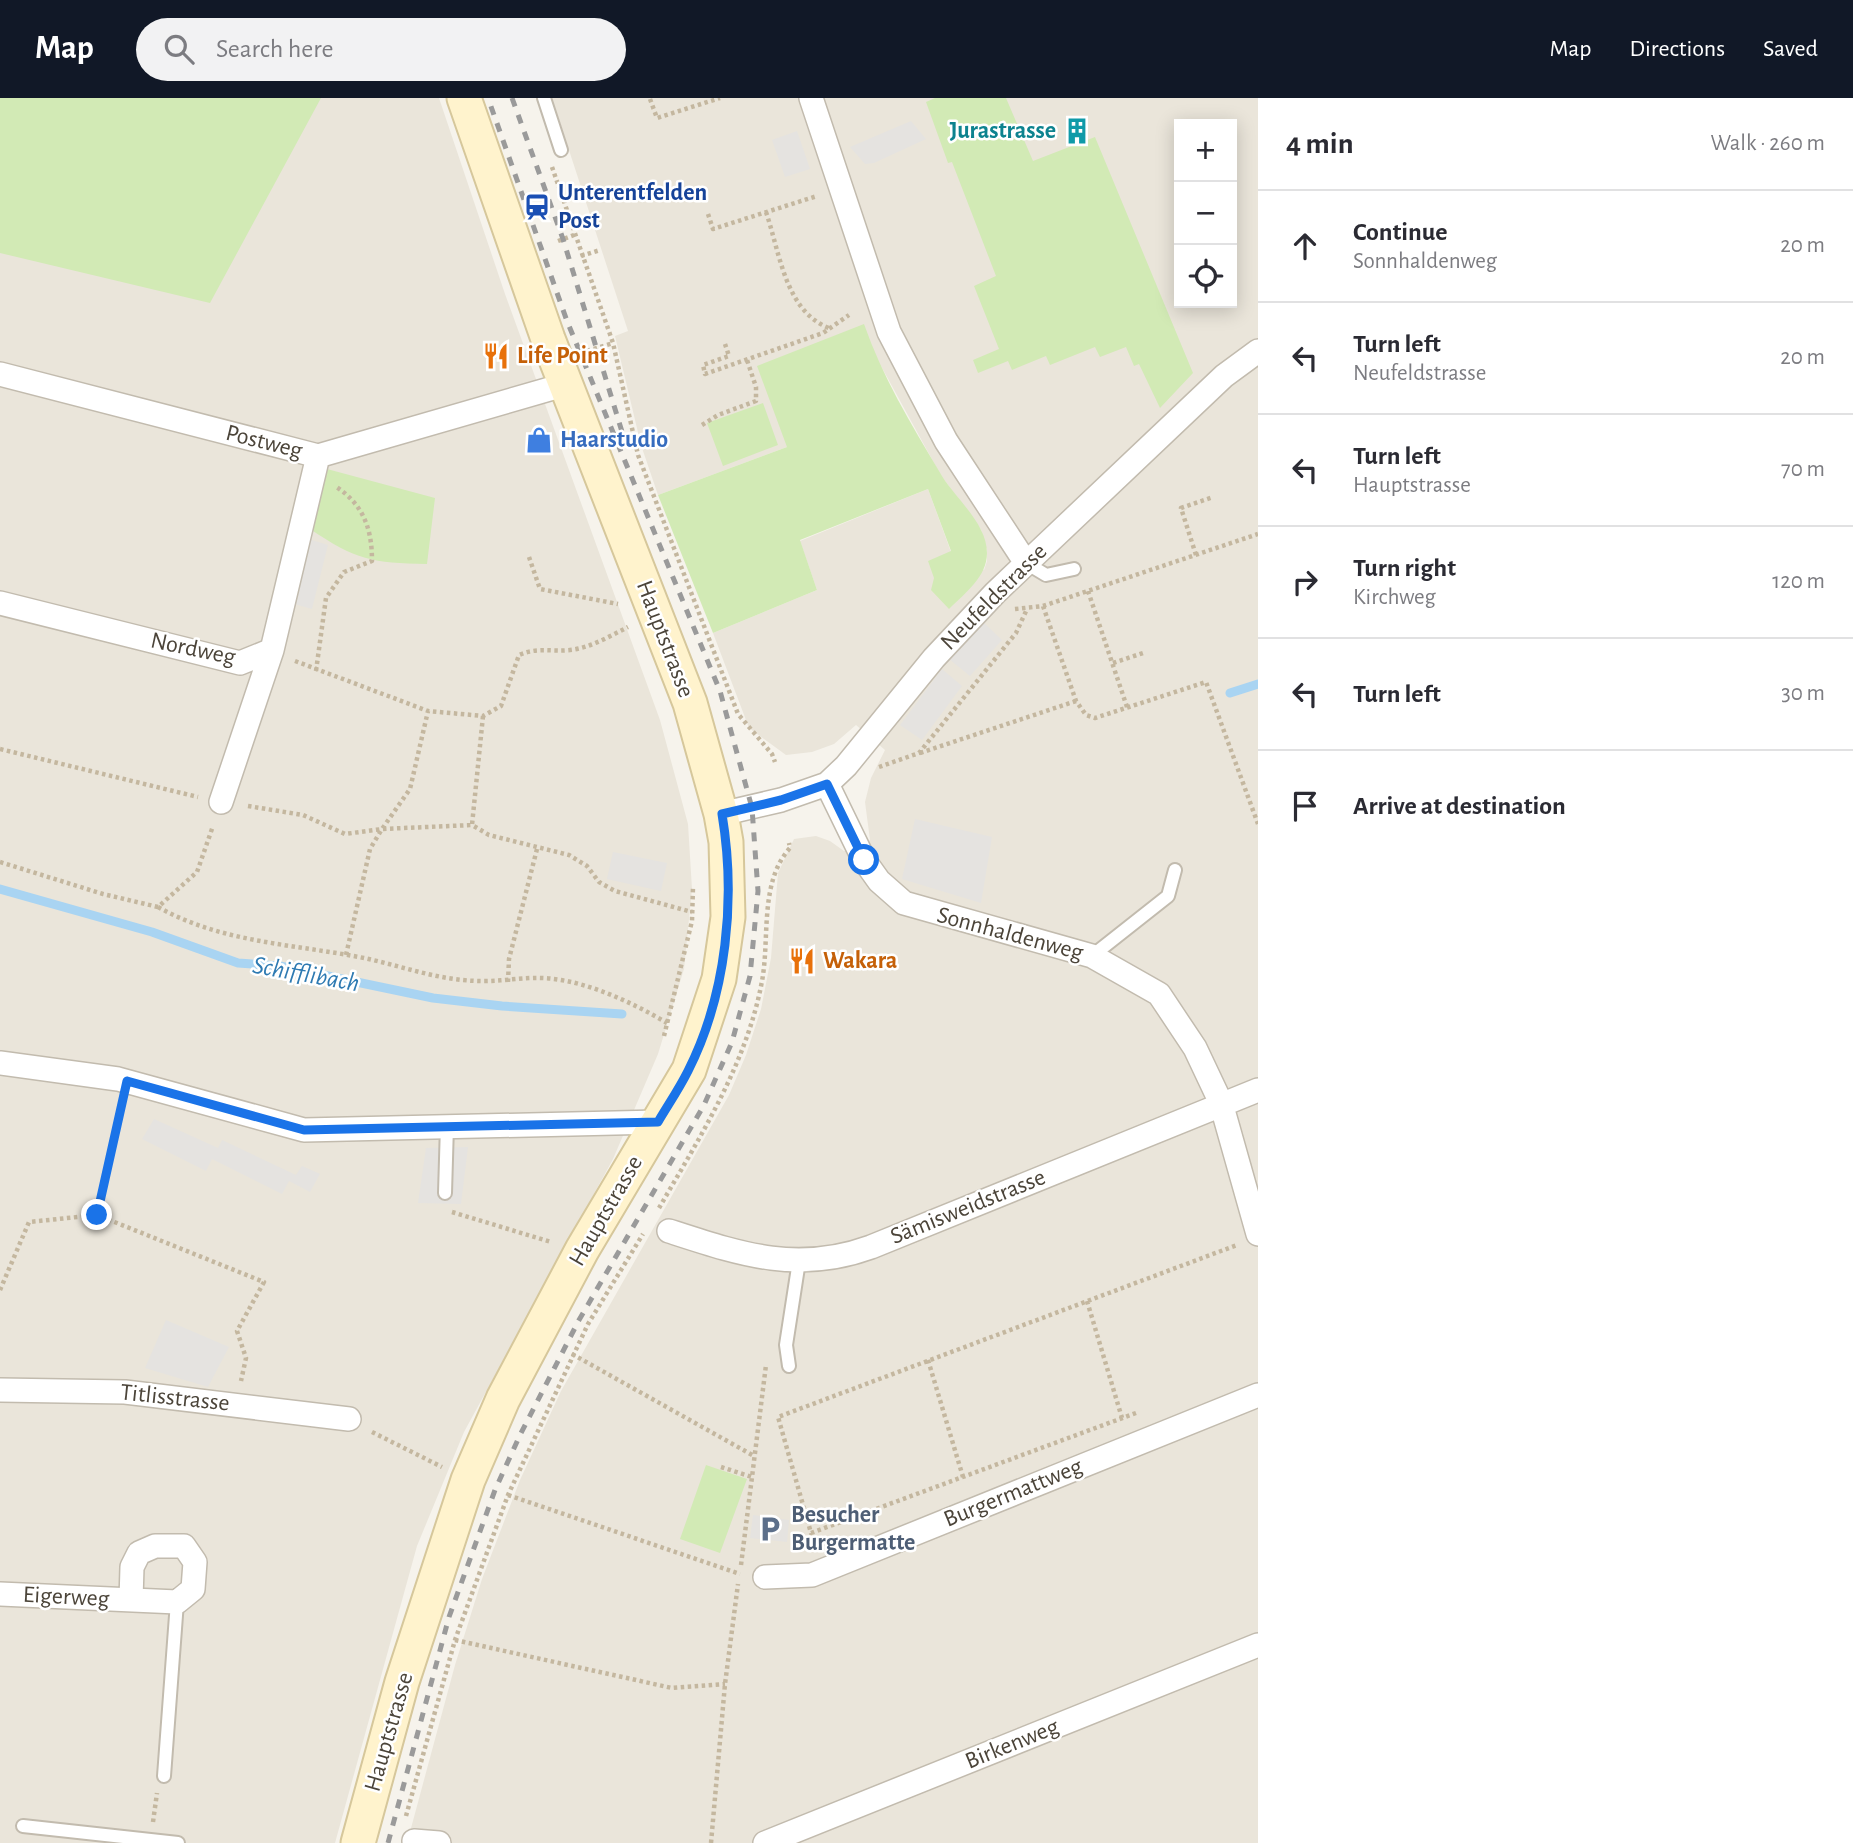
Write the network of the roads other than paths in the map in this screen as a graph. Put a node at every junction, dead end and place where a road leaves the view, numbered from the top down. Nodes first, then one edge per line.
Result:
1 (464, 98) edge
2 (544, 98) edge
3 (811, 98) edge
4 (561, 150) road end
5 (1258, 351) edge
6 (0, 374) edge
7 (566, 384) junction
8 (316, 464) junction
9 (1026, 564) junction
10 (1074, 569) dead end
11 (0, 603) edge
12 (272, 650) junction
13 (827, 784) junction
14 (221, 802) road end
15 (722, 814) junction
16 (1175, 870) dead end
17 (1092, 956) junction
18 (0, 1063) edge
19 (1258, 1090) edge
20 (1222, 1103) junction
21 (658, 1122) junction
22 (447, 1125) junction
23 (445, 1193) road end
24 (658, 1223) road end
25 (1252, 1238) edge
26 (799, 1261) junction
27 (789, 1366) dead end
28 (0, 1390) edge
29 (1258, 1395) edge
30 (349, 1419) road end
31 (765, 1577) road end
32 (0, 1594) edge
33 (131, 1600) junction
34 (177, 1602) junction
35 (1258, 1645) edge
36 (164, 1776) road end
37 (23, 1826) dead end
38 (408, 1834) road end
39 (178, 1843) edge
40 (358, 1843) edge
41 (439, 1843) edge
42 (765, 1843) edge

1 - 7 main road, Hauptstrasse
2 - 4 lane
3 - 9 street
5 - 9 street, Neufeldstrasse
6 - 8 street, Postweg
7 - 8 street, Postweg
7 - 15 main road, Hauptstrasse
8 - 12 street, Nordweg
9 - 10 lane
9 - 13 street, Neufeldstrasse
11 - 12 street, Nordweg
12 - 14 street
13 - 15 street, Neufeldstrasse
13 - 17 street, Sonnhaldenweg
15 - 21 main road, Hauptstrasse
16 - 17 lane
17 - 20 street, Sonnhaldenweg
18 - 22 street
19 - 20 street, Sämisweidstrasse
20 - 25 street, Sonnhaldenweg
20 - 26 street, Sämisweidstrasse
21 - 22 street
21 - 40 main road, Hauptstrasse
22 - 23 lane
24 - 26 street, Sämisweidstrasse
26 - 27 lane
28 - 30 street, Titlisstrasse
29 - 31 street, Burgermattweg
32 - 33 street, Eigerweg
33 - 34 street, Eigerweg
33 - 34 street, Eigerweg
34 - 36 lane
35 - 42 street, Birkenweg
37 - 39 lane
38 - 41 street

